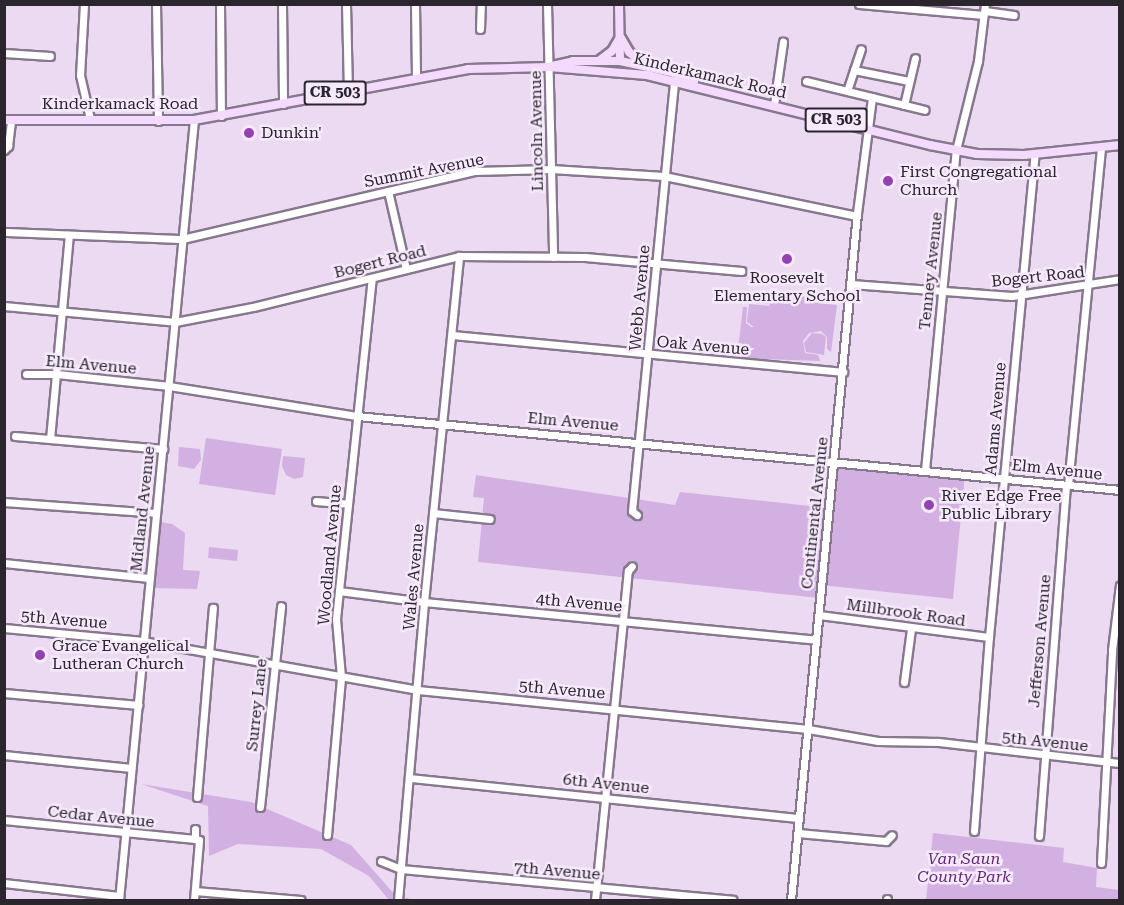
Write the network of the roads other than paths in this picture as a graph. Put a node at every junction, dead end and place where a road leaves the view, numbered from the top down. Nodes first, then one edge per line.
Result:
1 (84, 4) edge
2 (156, 4) edge
3 (220, 4) edge
4 (282, 4) edge
5 (346, 4) edge
6 (415, 4) edge
7 (481, 4) edge
8 (547, 4) edge
9 (619, 4) edge
10 (859, 4) edge
11 (985, 10) edge
12 (1014, 15) dead end
13 (480, 29) dead end
14 (620, 35) junction
15 (783, 42) dead end
16 (861, 49) dead end
17 (4, 53) edge
18 (51, 56) dead end
19 (915, 58) dead end
20 (599, 60) junction
21 (620, 61) junction
22 (646, 65) junction
23 (549, 67) junction
24 (854, 70) junction
25 (664, 71) junction
26 (416, 78) junction
27 (674, 81) junction
28 (806, 81) dead end
29 (909, 81) junction
30 (710, 89) junction
31 (348, 91) junction
32 (847, 91) junction
33 (872, 97) junction
34 (283, 104) junction
35 (774, 105) junction
36 (904, 105) junction
37 (925, 110) dead end
38 (222, 116) junction
39 (90, 119) junction
40 (8, 120) edge
41 (194, 120) junction
42 (158, 121) junction
43 (867, 128) junction
44 (1119, 145) edge
45 (1101, 147) junction
46 (6, 148) edge
47 (956, 150) junction
48 (1035, 154) junction
49 (551, 169) junction
50 (664, 176) junction
51 (388, 191) junction
52 (857, 216) junction
53 (4, 232) edge
54 (69, 235) junction
55 (182, 239) junction
56 (459, 256) junction
57 (553, 257) junction
58 (657, 263) junction
59 (406, 269) junction
60 (741, 271) dead end
61 (372, 278) junction
62 (1119, 279) edge
63 (851, 284) junction
64 (1087, 286) junction
65 (942, 293) junction
66 (1022, 295) junction
67 (4, 306) edge
68 (62, 312) junction
69 (175, 322) junction
70 (453, 335) junction
71 (650, 355) junction
72 (843, 372) junction
73 (26, 374) dead end
74 (57, 374) junction
75 (169, 386) junction
76 (357, 416) junction
77 (444, 423) junction
78 (15, 436) dead end
79 (50, 439) junction
80 (641, 441) junction
81 (163, 449) junction
82 (834, 462) junction
83 (925, 470) junction
84 (1004, 478) junction
85 (1067, 485) junction
86 (1119, 490) edge
87 (316, 501) dead end
88 (6, 502) edge
89 (348, 504) junction
90 (156, 513) junction
91 (434, 513) junction
92 (637, 515) dead end
93 (490, 519) dead end
94 (4, 563) edge
95 (632, 566) dead end
96 (149, 578) junction
97 (1119, 585) edge
98 (339, 591) junction
99 (424, 602) junction
100 (280, 606) dead end
101 (213, 608) dead end
102 (819, 615) junction
103 (624, 621) junction
104 (4, 628) edge
105 (911, 629) junction
106 (989, 637) junction
107 (816, 640) junction
108 (143, 641) junction
109 (209, 654) junction
110 (274, 666) junction
111 (341, 677) junction
112 (904, 682) dead end
113 (418, 690) junction
114 (4, 693) edge
115 (138, 705) junction
116 (615, 709) junction
117 (808, 729) junction
118 (980, 749) junction
119 (1044, 754) junction
120 (4, 755) edge
121 (1106, 762) junction
122 (1119, 763) edge
123 (131, 768) junction
124 (410, 778) junction
125 (197, 797) dead end
126 (607, 798) junction
127 (260, 807) dead end
128 (799, 818) junction
129 (4, 820) edge
130 (195, 829) dead end
131 (974, 831) dead end
132 (798, 832) junction
133 (125, 833) junction
134 (327, 835) dead end
135 (892, 835) dead end
136 (1039, 836) dead end
137 (195, 839) junction
138 (381, 861) dead end
139 (1101, 863) dead end
140 (401, 869) junction
141 (4, 883) edge
142 (596, 888) junction
143 (195, 891) junction
144 (119, 898) edge
145 (194, 900) edge
146 (301, 900) edge
147 (398, 900) edge
148 (595, 900) edge
149 (733, 900) edge
150 (791, 900) edge

1 - 39 street
2 - 42 street
3 - 38 street
4 - 34 street
5 - 31 street
6 - 26 street
7 - 13 street
8 - 23 street, Lincoln Avenue
9 - 14 main road
10 - 11 street
11 - 12 street
11 - 47 street, Tenney Avenue
14 - 20 main road
14 - 21 main road
14 - 22 main road
15 - 35 street
16 - 24 street
17 - 18 street
19 - 29 street
20 - 21 main road
20 - 23 main road
21 - 22 main road
22 - 25 main road
23 - 26 main road, Kinderkamack Road / CR 503
23 - 27 main road, Kinderkamack Road / CR 503
23 - 49 street, Lincoln Avenue
24 - 29 street
24 - 32 street
25 - 27 main road
25 - 30 main road
26 - 31 main road, Kinderkamack Road / CR 503
27 - 30 main road, Kinderkamack Road / CR 503
27 - 50 street, Webb Avenue
28 - 32 street
29 - 36 street
30 - 35 main road, Kinderkamack Road / CR 503
31 - 34 main road, Kinderkamack Road / CR 503
32 - 33 street
33 - 36 street
33 - 43 street, Continental Avenue
34 - 38 main road, Kinderkamack Road / CR 503
35 - 43 main road, Kinderkamack Road / CR 503
36 - 37 street
38 - 41 main road, Kinderkamack Road / CR 503
39 - 40 main road, Kinderkamack Road / CR 503
39 - 42 main road, Kinderkamack Road / CR 503
40 - 46 street
41 - 42 main road, Kinderkamack Road / CR 503
41 - 55 street, Midland Avenue
43 - 47 main road, Kinderkamack Road / CR 503
43 - 52 street, Continental Avenue
44 - 45 main road, Kinderkamack Road / CR 503
45 - 48 main road, Kinderkamack Road / CR 503
45 - 64 street, Jefferson Avenue
47 - 48 main road, Kinderkamack Road / CR 503
47 - 65 street, Tenney Avenue
48 - 66 street, Adams Avenue
49 - 50 street, Summit Avenue
49 - 51 street, Summit Avenue
49 - 57 street, Lincoln Avenue
50 - 52 street, Summit Avenue
50 - 58 street, Webb Avenue
51 - 55 street, Summit Avenue
51 - 59 street
52 - 63 street, Continental Avenue
53 - 54 street, Summit Avenue
54 - 55 street, Summit Avenue
54 - 68 street
55 - 69 street, Midland Avenue
56 - 57 street, Bogert Road
56 - 59 street, Bogert Road
56 - 70 street, Wales Avenue
57 - 58 street, Bogert Road
58 - 60 street, Bogert Road
58 - 71 street, Webb Avenue
59 - 61 street, Bogert Road
61 - 69 street, Bogert Road
61 - 76 street, Woodland Avenue
62 - 64 street, Bogert Road
63 - 65 street, Bogert Road
63 - 72 street, Continental Avenue
64 - 66 street, Bogert Road
64 - 85 street, Jefferson Avenue
65 - 66 street, Bogert Road
65 - 83 street, Tenney Avenue
66 - 84 street, Adams Avenue
67 - 68 street, Bogert Road
68 - 69 street, Bogert Road
68 - 74 street
69 - 75 street, Midland Avenue
70 - 71 street, Oak Avenue
70 - 77 street, Wales Avenue
71 - 72 street, Oak Avenue
71 - 80 street, Webb Avenue
72 - 82 street, Continental Avenue
73 - 74 street, Elm Avenue
74 - 75 street, Elm Avenue
74 - 79 street
75 - 76 street, Elm Avenue
75 - 81 street, Midland Avenue
76 - 77 street, Elm Avenue
76 - 89 street, Woodland Avenue
77 - 80 street, Elm Avenue
77 - 91 street, Wales Avenue
78 - 79 street
79 - 81 street
80 - 82 street, Elm Avenue
80 - 92 street, Webb Avenue
81 - 90 street, Midland Avenue
82 - 83 street, Elm Avenue
82 - 102 street, Continental Avenue
83 - 84 street, Elm Avenue
84 - 85 street, Elm Avenue
84 - 106 street, Adams Avenue
85 - 86 street, Elm Avenue
85 - 119 street, Jefferson Avenue
87 - 89 street
88 - 90 street
89 - 98 street, Woodland Avenue
90 - 96 street, Midland Avenue
91 - 93 street
91 - 99 street, Wales Avenue
94 - 96 street
95 - 103 street
96 - 108 street, Midland Avenue
97 - 121 street
98 - 99 street, 4th Avenue
98 - 111 street, Woodland Avenue
99 - 103 street, 4th Avenue
99 - 113 street, Wales Avenue
100 - 110 street, Surrey Lane
101 - 109 street
102 - 105 street, Millbrook Road
102 - 107 street, Continental Avenue
103 - 107 street, 4th Avenue
103 - 116 street
104 - 108 street, 5th Avenue
105 - 106 street, Millbrook Road
105 - 112 street
106 - 118 street, Adams Avenue
107 - 117 street, Continental Avenue
108 - 109 street, 5th Avenue
108 - 115 street, Midland Avenue
109 - 110 street, 5th Avenue
109 - 125 street
110 - 111 street, 5th Avenue
110 - 127 street, Surrey Lane
111 - 113 street, 5th Avenue
111 - 134 street, Woodland Avenue
113 - 116 street, 5th Avenue
113 - 124 street, Wales Avenue
114 - 115 street
115 - 123 street, Midland Avenue
116 - 117 street, 5th Avenue
116 - 126 street
117 - 118 street, 5th Avenue
117 - 128 street, Continental Avenue
118 - 119 street, 5th Avenue
118 - 131 street, Adams Avenue
119 - 121 street, 5th Avenue
119 - 136 street, Jefferson Avenue
120 - 123 street
121 - 122 street, 5th Avenue
121 - 139 street
123 - 133 street, Midland Avenue
124 - 126 street, 6th Avenue
124 - 140 street, Wales Avenue
126 - 128 street, 6th Avenue
126 - 142 street
128 - 132 street, Continental Avenue
129 - 133 street, Cedar Avenue
130 - 137 street
132 - 135 street
132 - 150 street, Continental Avenue
133 - 137 street, Cedar Avenue
133 - 144 street, Midland Avenue
137 - 143 street
138 - 140 street, 7th Avenue
140 - 142 street, 7th Avenue
140 - 147 street, Wales Avenue
141 - 144 street
142 - 148 street
142 - 149 street, 7th Avenue
143 - 145 street
143 - 146 street

